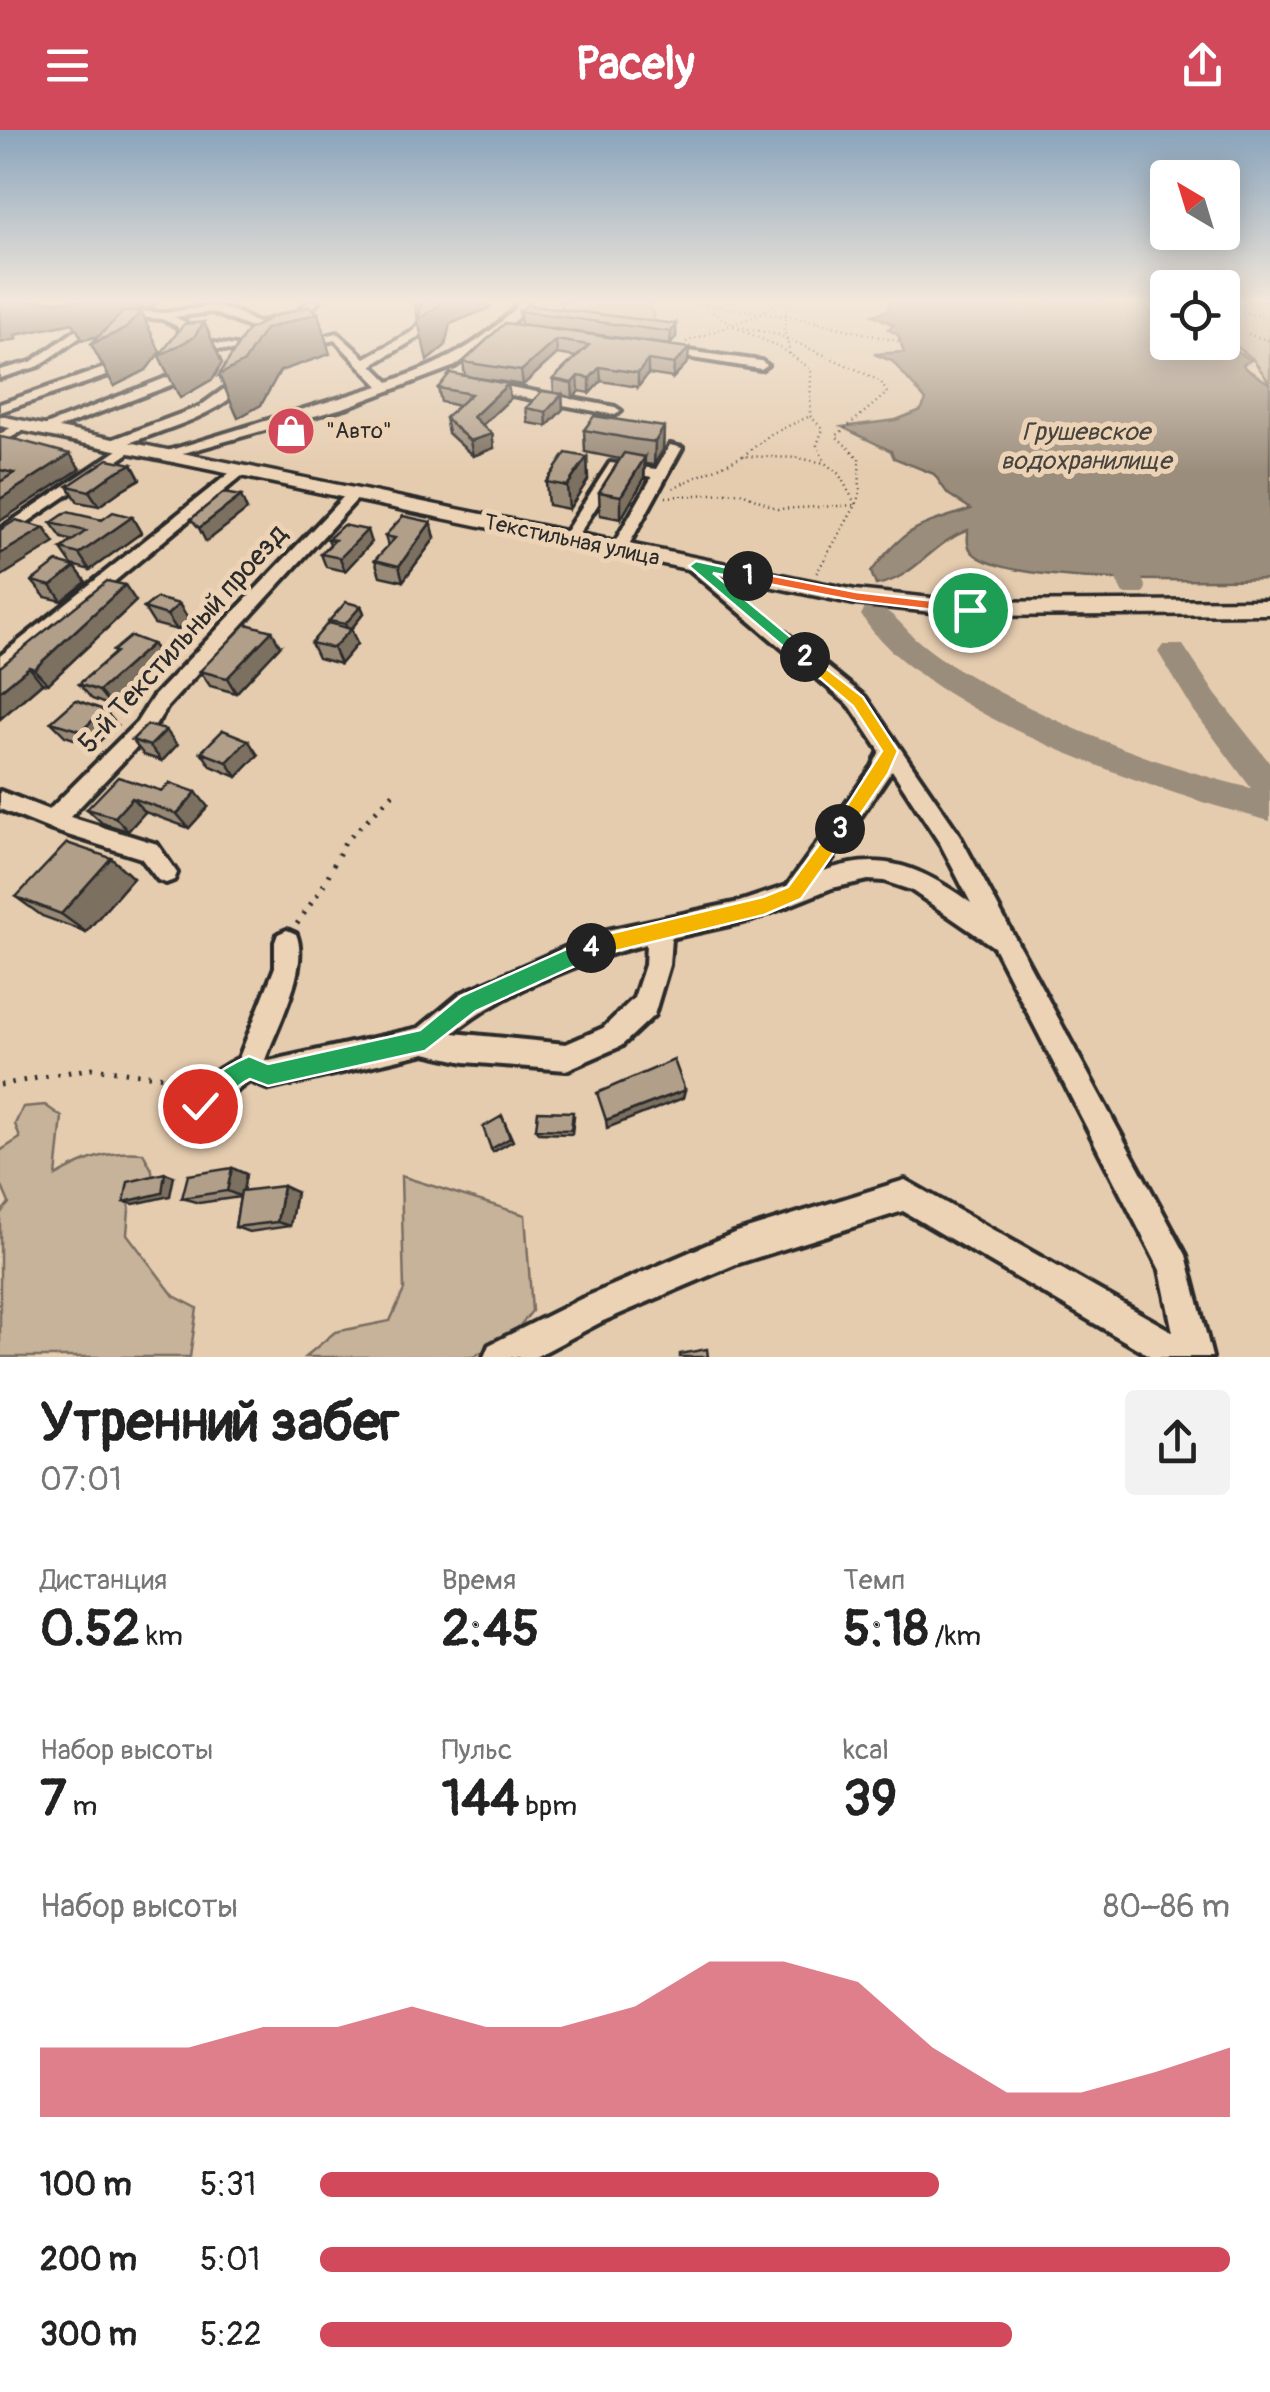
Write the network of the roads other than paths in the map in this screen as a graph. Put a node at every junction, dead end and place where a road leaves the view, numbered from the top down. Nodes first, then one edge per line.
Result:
1 (43, 358) edge
2 (125, 358) edge
3 (195, 358) edge
4 (259, 358) edge
5 (358, 358) edge
6 (374, 358) edge
7 (458, 358) edge
8 (715, 358) edge
9 (364, 364) junction
10 (761, 365) dead end
11 (0, 374) edge
12 (422, 374) junction
13 (387, 387) junction
14 (0, 408) edge
15 (615, 411) dead end
16 (0, 421) edge
17 (34, 428) junction
18 (0, 440) edge
19 (124, 444) junction
20 (675, 448) dead end
21 (168, 453) junction
22 (242, 470) junction
23 (660, 474) junction
24 (354, 494) junction
25 (0, 536) edge
26 (569, 539) junction
27 (619, 549) junction
28 (696, 566) junction
29 (1270, 607) edge
30 (0, 666) edge
31 (890, 751) junction
32 (0, 800) edge
33 (52, 821) junction
34 (166, 873) dead end
35 (795, 893) junction
36 (659, 930) junction
37 (1003, 941) junction
38 (287, 942) road end
39 (425, 1040) junction
40 (239, 1072) junction
41 (200, 1106) dead end
42 (503, 1356) edge
43 (1184, 1357) edge
44 (1195, 1357) edge

1 - 11 street
2 - 14 street
3 - 17 street
4 - 19 street
5 - 9 street
6 - 9 street
7 - 12 street
8 - 10 street
9 - 13 street
12 - 13 street
12 - 15 street
13 - 21 street
16 - 17 main road, Текстильная улица
17 - 18 street
17 - 19 main road, Текстильная улица
19 - 21 main road, Текстильная улица
19 - 25 street
20 - 23 street
21 - 22 main road, Текстильная улица
22 - 24 main road, Текстильная улица
22 - 30 street
23 - 26 street
23 - 27 street
24 - 26 main road, Текстильная улица
24 - 33 street, 5-й Текстильный проезд
26 - 27 main road, Текстильная улица
27 - 28 main road, Текстильная улица
28 - 29 main road, Текстильная улица
28 - 31 street
31 - 35 street
31 - 37 street
32 - 33 street
33 - 34 street
35 - 36 street
35 - 37 street
36 - 39 street
36 - 39 street
37 - 44 street
38 - 40 street
39 - 40 street
40 - 41 street
42 - 43 street

